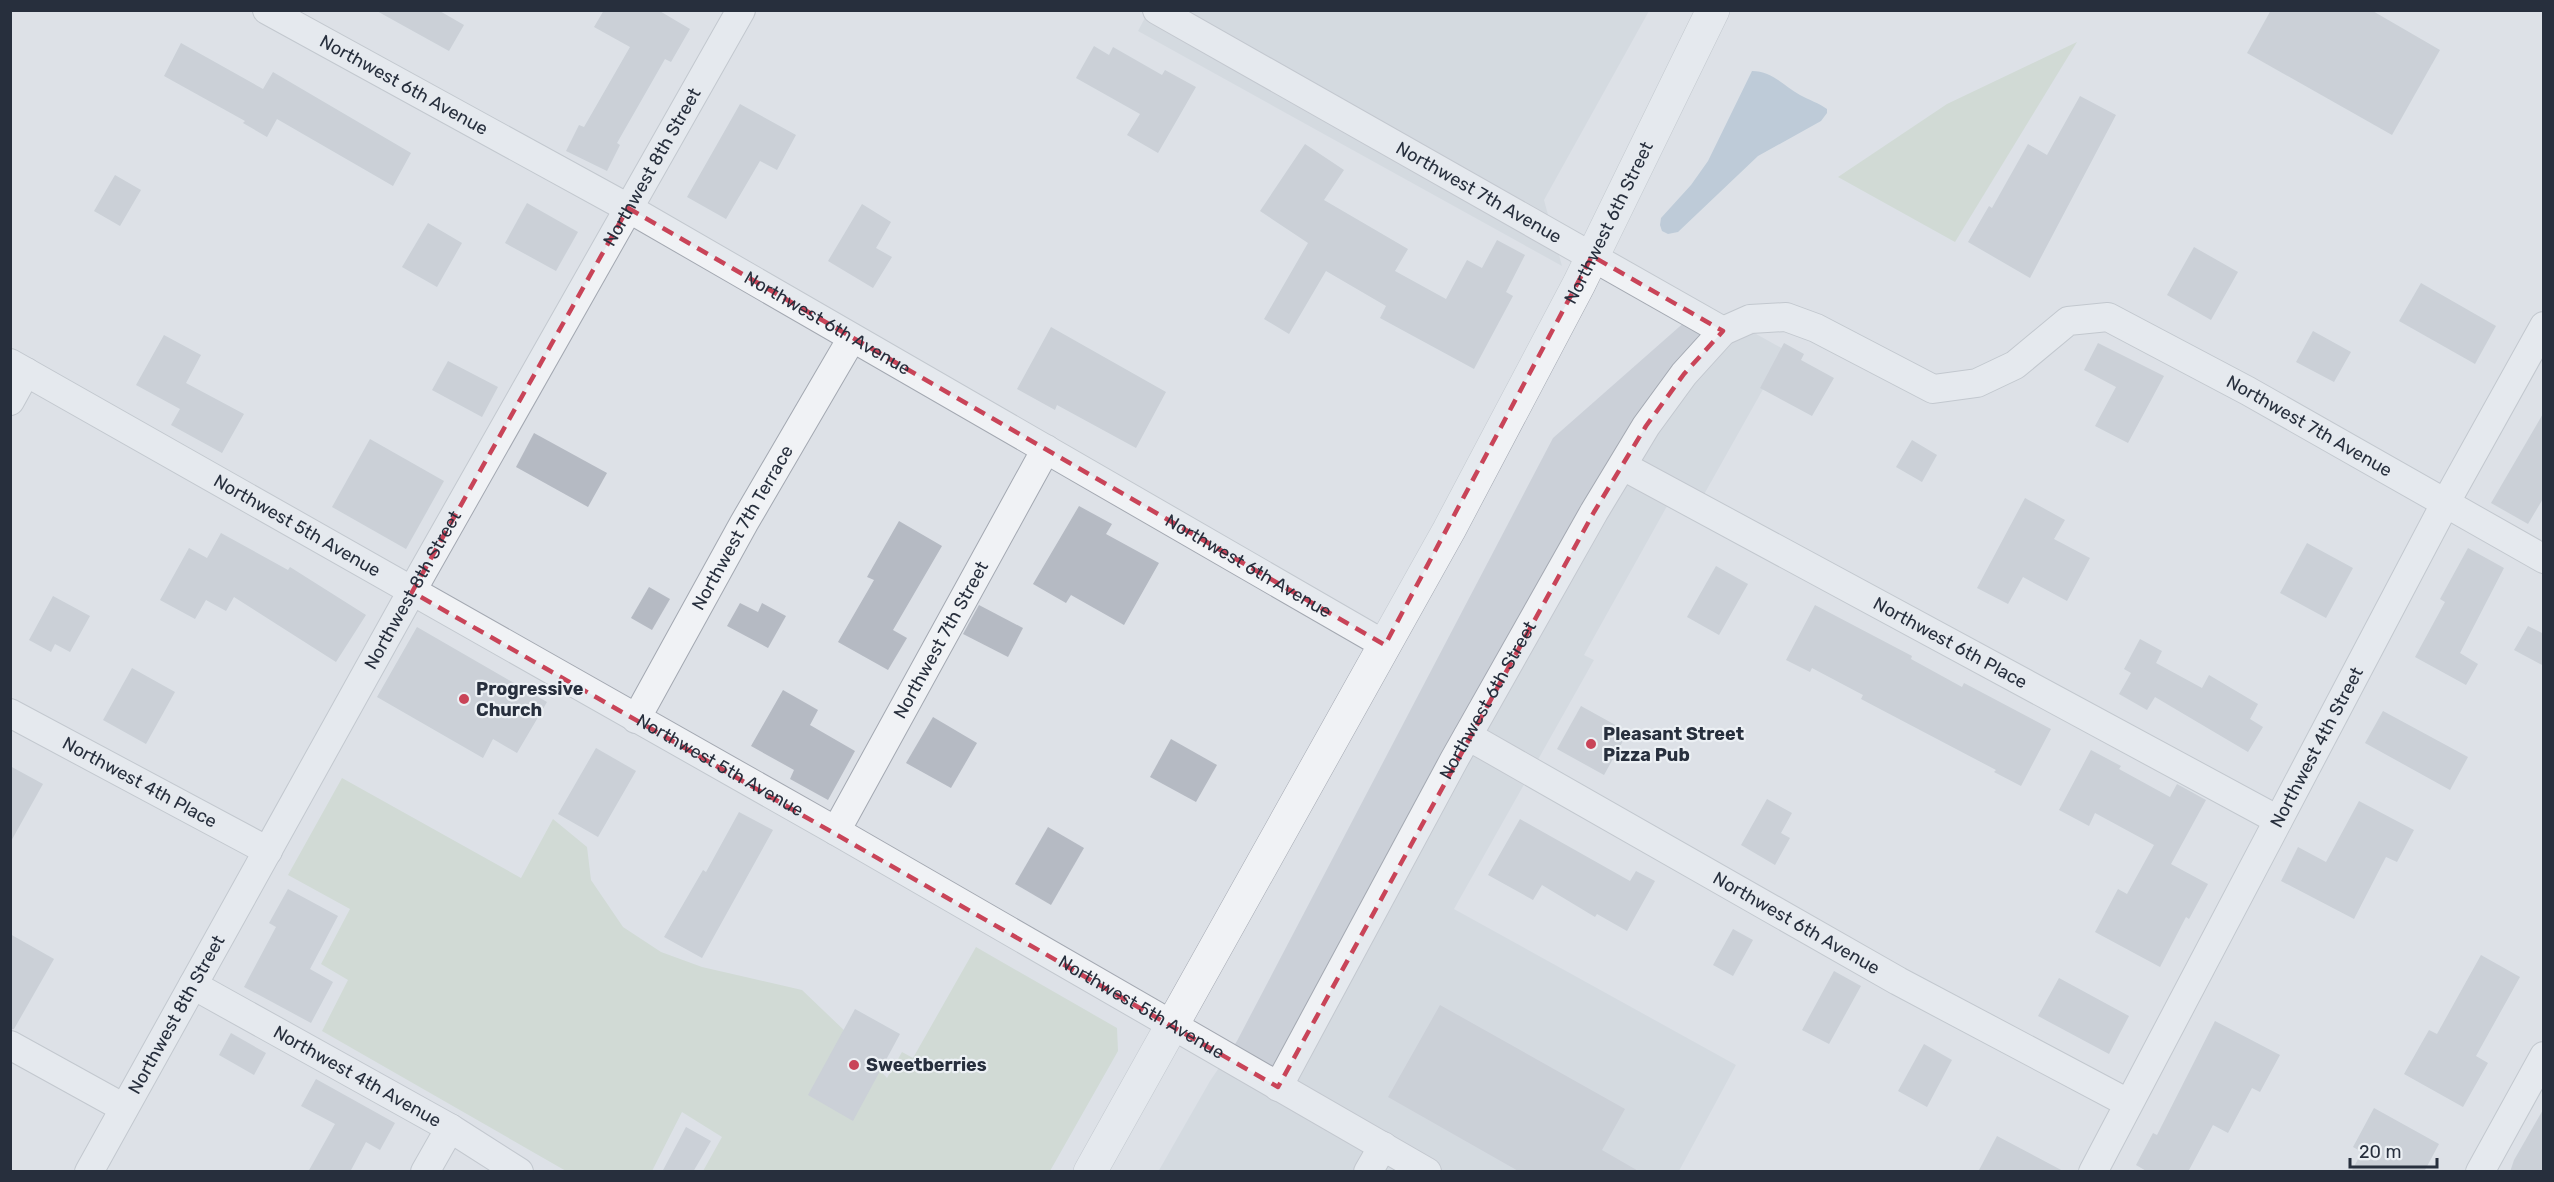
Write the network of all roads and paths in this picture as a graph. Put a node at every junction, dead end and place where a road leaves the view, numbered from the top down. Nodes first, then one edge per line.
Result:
1 (267, 10) edge
2 (741, 10) edge
3 (1157, 10) edge
4 (1713, 10) edge
5 (1187, 18) edge
6 (628, 208) junction
7 (1592, 256) junction
8 (2544, 326) edge
9 (1723, 331) junction
10 (852, 338) junction
11 (18, 367) edge
12 (10, 401) edge
13 (1046, 449) junction
14 (1623, 466) junction
15 (2446, 502) junction
16 (2544, 559) edge
17 (412, 592) junction
18 (1385, 645) junction
19 (10, 713) edge
20 (636, 719) junction
21 (1467, 736) junction
22 (2277, 820) junction
23 (836, 831) junction
24 (268, 851) junction
25 (193, 985) junction
26 (1171, 1025) junction
27 (10, 1045) edge
28 (2544, 1056) edge
29 (1278, 1086) junction
30 (2533, 1098) edge
31 (2128, 1103) junction
32 (124, 1108) junction
33 (450, 1128) junction
34 (1383, 1146) junction
35 (89, 1172) edge
36 (426, 1172) edge
37 (519, 1172) edge
38 (1090, 1172) edge
39 (1368, 1172) edge
40 (1427, 1172) edge
41 (2093, 1172) edge
42 (2480, 1172) edge

1 - 6 street, Northwest 6th Avenue
2 - 6 street, Northwest 8th Street
3 - 5 street, Northwest 7th Avenue
4 - 7 street, Northwest 6th Street
5 - 7 street, Northwest 7th Avenue
6 - 10 street, Northwest 6th Avenue
6 - 17 street, Northwest 8th Street
7 - 9 street, Northwest 7th Avenue
7 - 18 street, Northwest 6th Street
8 - 15 street, Northwest 4th Street
9 - 14 street, Northwest 6th Street
9 - 15 street, Northwest 7th Avenue
10 - 13 street, Northwest 6th Avenue
10 - 20 street, Northwest 7th Terrace
11 - 12 street
11 - 17 street, Northwest 5th Avenue
13 - 18 street, Northwest 6th Avenue
13 - 23 street, Northwest 7th Street
14 - 21 street, Northwest 6th Street
14 - 22 street, Northwest 6th Place
15 - 16 street, Northwest 7th Avenue
15 - 22 street, Northwest 4th Street
17 - 20 street, Northwest 5th Avenue
17 - 24 street, Northwest 8th Street
18 - 26 street, Northwest 6th Street
19 - 24 street, Northwest 4th Place
20 - 23 street, Northwest 5th Avenue
21 - 29 street, Northwest 6th Street
21 - 31 street, Northwest 6th Avenue
22 - 31 street, Northwest 4th Street
23 - 26 street, Northwest 5th Avenue
24 - 25 street, Northwest 8th Street
25 - 32 street, Northwest 8th Street
25 - 33 street, Northwest 4th Avenue
26 - 29 street, Northwest 5th Avenue
26 - 38 street, Northwest 6th Street
27 - 32 street
28 - 30 street
29 - 34 street, Northwest 5th Avenue
30 - 42 street
31 - 41 street, Northwest 4th Street
32 - 35 street, Northwest 8th Street
33 - 36 street
33 - 37 street, Northwest 4th Avenue
34 - 39 street
34 - 40 street, Northwest 5th Avenue

